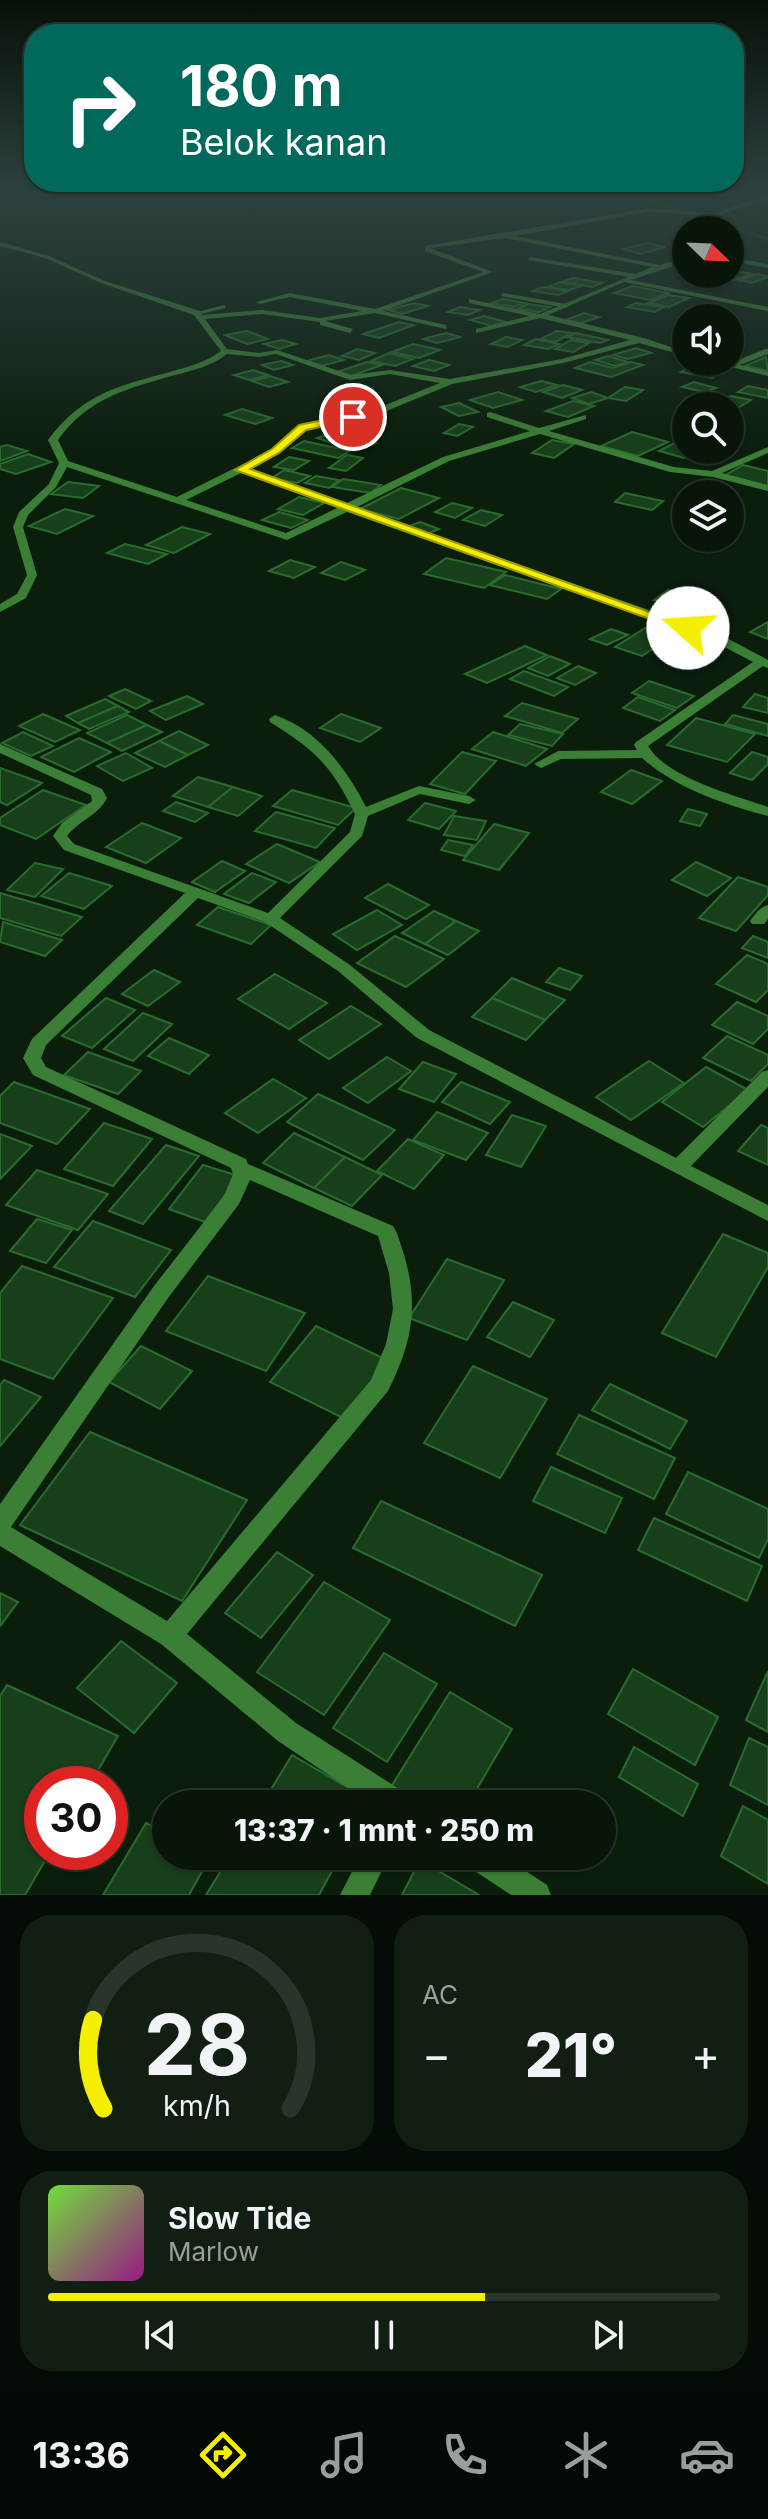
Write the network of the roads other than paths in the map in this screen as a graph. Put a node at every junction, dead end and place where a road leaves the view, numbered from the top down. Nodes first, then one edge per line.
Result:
1 (95, 278) edge
2 (471, 278) edge
3 (611, 278) edge
4 (627, 278) edge
5 (621, 280) junction
6 (503, 295) dead end
7 (472, 301) dead end
8 (566, 306) junction
9 (224, 307) dead end
10 (768, 309) edge
11 (375, 311) junction
12 (199, 315) junction
13 (543, 315) junction
14 (310, 316) junction
15 (443, 327) dead end
16 (350, 331) dead end
17 (479, 331) dead end
18 (641, 340) junction
19 (672, 350) edge
20 (225, 351) junction
21 (768, 351) edge
22 (744, 361) edge
23 (744, 369) edge
24 (768, 374) edge
25 (450, 382) junction
26 (490, 415) dead end
27 (583, 417) dead end
28 (539, 431) junction
29 (768, 450) edge
30 (64, 463) junction
31 (241, 470) junction
32 (713, 474) junction
33 (768, 488) edge
34 (181, 499) junction
35 (346, 508) junction
36 (0, 609) edge
37 (764, 663) edge
38 (275, 719) dead end
39 (0, 748) edge
40 (643, 754) junction
41 (541, 764) dead end
42 (469, 800) dead end
43 (768, 812) edge
44 (362, 814) junction
45 (194, 893) junction
46 (271, 919) junction
47 (768, 1076) edge
48 (679, 1167) junction
49 (243, 1169) junction
50 (768, 1214) edge
51 (0, 1523) edge
52 (0, 1533) edge
53 (170, 1636) junction
54 (376, 1790) edge
55 (367, 1870) edge
56 (499, 1870) edge
57 (354, 1895) edge
58 (537, 1895) edge

1 - 12 street
2 - 11 street
3 - 5 lane
4 - 5 street
5 - 8 street
5 - 10 street
6 - 8 lane
7 - 13 street
8 - 13 street
9 - 12 lane
11 - 14 street
11 - 14 street
11 - 15 street
12 - 14 street
12 - 20 street
13 - 17 street
13 - 18 street
14 - 16 street
18 - 19 street
18 - 25 street
20 - 25 street
20 - 30 street
21 - 22 street
23 - 24 street
25 - 31 street
26 - 28 street
27 - 28 street
28 - 32 street
28 - 35 street
29 - 32 street
30 - 34 street
30 - 36 street
31 - 34 street
31 - 35 street
32 - 33 street
34 - 35 street
35 - 37 street
37 - 40 street
38 - 44 street
39 - 45 street
40 - 41 street
40 - 43 street
42 - 44 street
44 - 46 street
45 - 46 street
45 - 49 street
46 - 48 street
47 - 48 street
48 - 50 street
49 - 51 street
49 - 53 street
52 - 53 street
53 - 54 street
55 - 57 street
56 - 58 street

